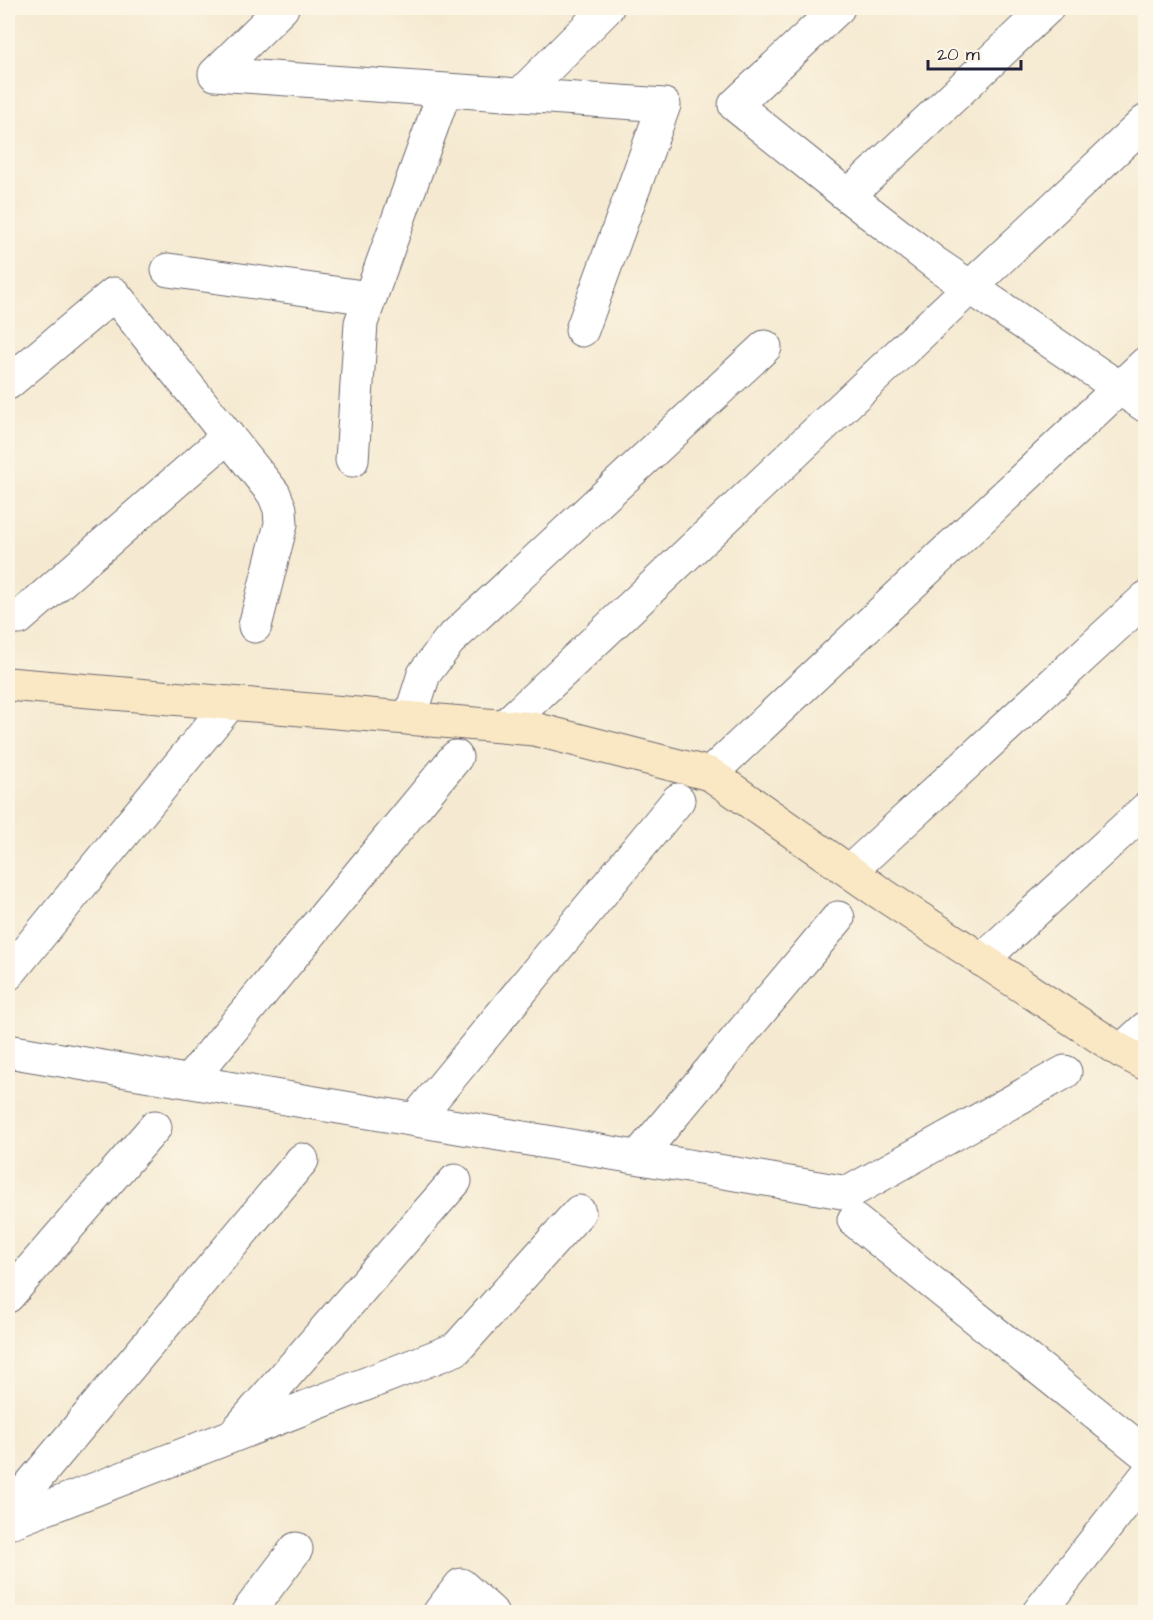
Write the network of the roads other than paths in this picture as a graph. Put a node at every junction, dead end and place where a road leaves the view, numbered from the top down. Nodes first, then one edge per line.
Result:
1 (282, 8) edge
2 (607, 8) edge
3 (838, 8) edge
4 (1047, 8) edge
5 (445, 90) junction
6 (520, 95) junction
7 (1146, 121) edge
8 (848, 196) junction
9 (168, 270) dead end
10 (970, 287) junction
11 (370, 298) junction
12 (582, 330) dead end
13 (765, 346) dead end
14 (1146, 363) edge
15 (8, 383) edge
16 (1132, 397) edge
17 (228, 436) junction
18 (352, 460) dead end
19 (1146, 598) edge
20 (19, 618) dead end
21 (255, 626) dead end
22 (8, 684) edge
23 (230, 703) junction
24 (410, 718) junction
25 (505, 726) junction
26 (456, 757) dead end
27 (710, 774) junction
28 (678, 800) dead end
29 (1146, 809) edge
30 (850, 871) junction
31 (838, 918) dead end
32 (982, 960) junction
33 (8, 974) edge
34 (1146, 1028) edge
35 (8, 1051) edge
36 (1133, 1057) edge
37 (1065, 1072) dead end
38 (189, 1081) junction
39 (415, 1120) junction
40 (155, 1127) dead end
41 (638, 1157) junction
42 (302, 1160) dead end
43 (455, 1181) dead end
44 (579, 1212) dead end
45 (854, 1221) dead end
46 (8, 1296) edge
47 (233, 1435) junction
48 (1146, 1454) edge
49 (1146, 1476) edge
50 (8, 1512) edge
51 (8, 1523) edge
52 (296, 1549) dead end
53 (248, 1612) edge
54 (440, 1612) edge
55 (491, 1612) edge
56 (1040, 1612) edge

1 - 5 street
2 - 6 street
3 - 8 street
4 - 8 street
5 - 6 street
5 - 11 street
6 - 12 street
7 - 10 street
8 - 10 street
9 - 11 street
10 - 16 street
10 - 25 street
11 - 18 street
13 - 24 street
14 - 16 street
15 - 17 street
16 - 27 street
17 - 20 street
17 - 21 street
19 - 30 street
22 - 23 street
23 - 24 street
23 - 33 street
24 - 25 street
25 - 27 street
26 - 38 street
27 - 30 street
28 - 39 street
29 - 32 street
30 - 32 street
31 - 41 street
32 - 36 street
34 - 36 street
35 - 38 street
37 - 41 street
38 - 39 street
39 - 41 street
40 - 46 street
42 - 50 street
43 - 47 street
44 - 47 street
45 - 48 street
47 - 51 street
49 - 56 street
52 - 53 street
54 - 55 street

